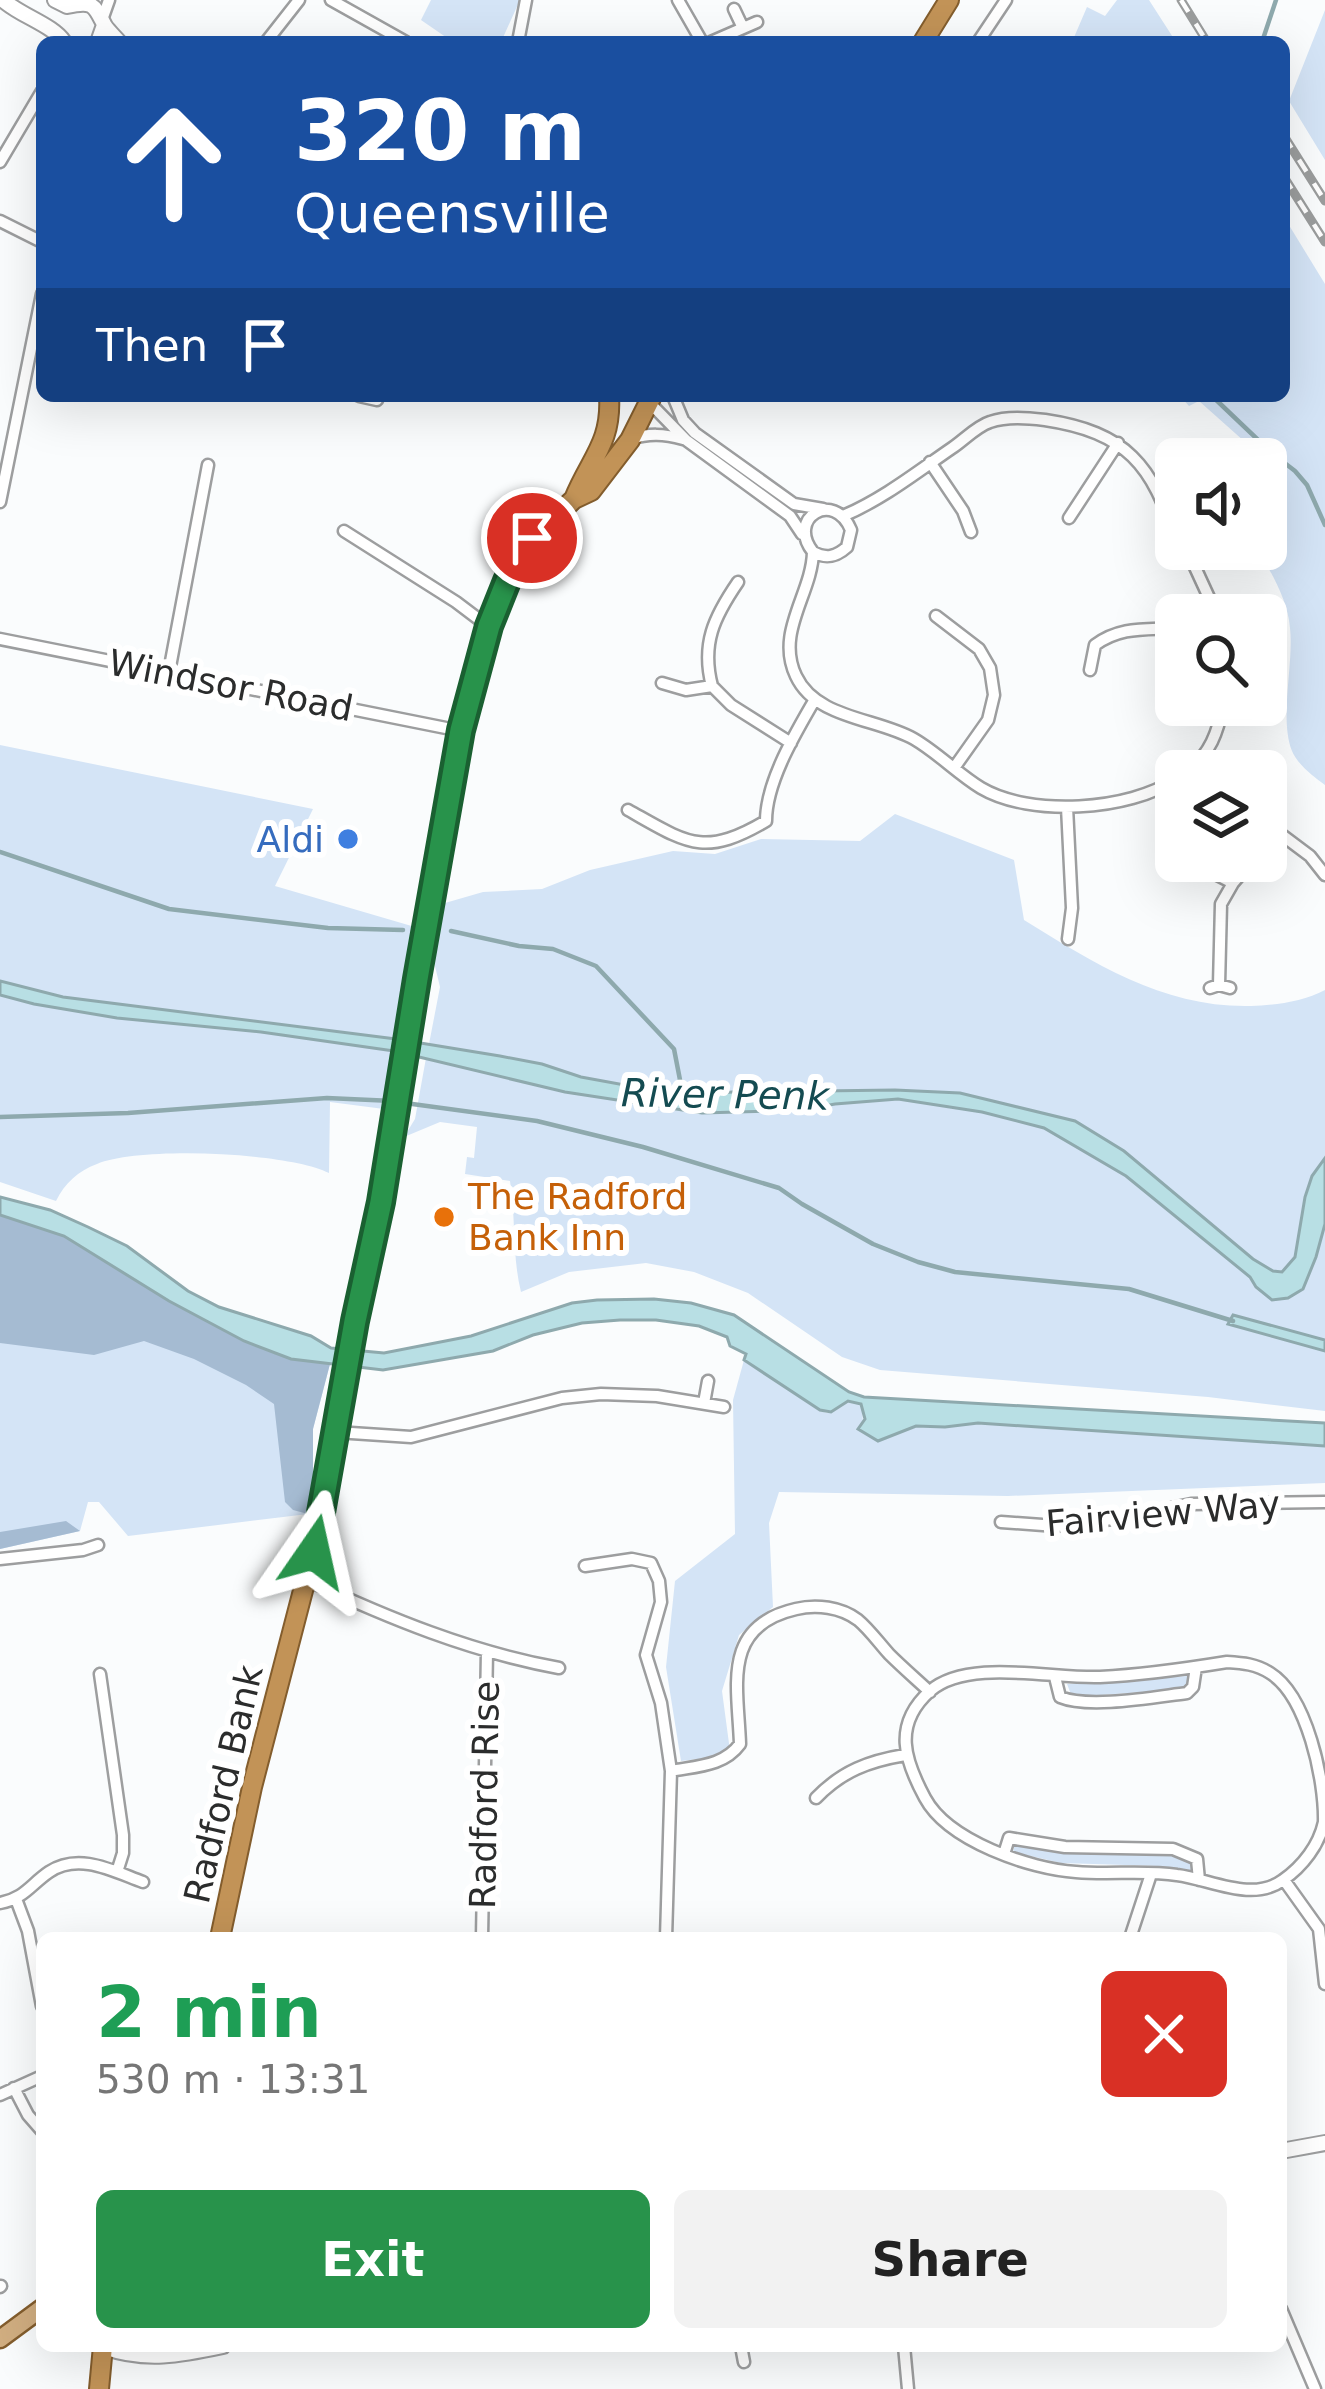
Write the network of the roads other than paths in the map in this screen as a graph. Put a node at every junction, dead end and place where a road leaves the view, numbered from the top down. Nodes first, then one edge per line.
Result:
1 (3, 0) edge
2 (109, 0) edge
3 (298, 0) edge
4 (332, 0) edge
5 (526, 0) edge
6 (678, 0) edge
7 (950, 0) edge
8 (1006, 0) edge
9 (68, 2) edge
10 (734, 9) dead end
11 (104, 21) junction
12 (757, 22) dead end
13 (742, 28) junction
14 (59, 36) edge
15 (61, 36) edge
16 (100, 36) edge
17 (115, 36) edge
18 (271, 36) edge
19 (395, 36) edge
20 (519, 36) edge
21 (702, 36) edge
22 (721, 36) edge
23 (927, 36) edge
24 (982, 36) edge
25 (36, 101) edge
26 (0, 162) edge
27 (0, 221) edge
28 (36, 239) edge
29 (36, 324) edge
30 (609, 402) edge
31 (646, 402) edge
32 (652, 402) edge
33 (676, 402) edge
34 (630, 440) junction
35 (686, 440) junction
36 (1118, 443) junction
37 (930, 462) junction
38 (208, 464) dead end
39 (1155, 486) edge
40 (574, 499) junction
41 (0, 502) edge
42 (860, 508) junction
43 (825, 510) junction
44 (843, 516) junction
45 (1069, 518) dead end
46 (851, 530) junction
47 (344, 531) dead end
48 (970, 532) dead end
49 (805, 538) junction
50 (813, 552) junction
51 (831, 556) junction
52 (813, 567) junction
53 (738, 582) dead end
54 (936, 616) dead end
55 (489, 626) junction
56 (1155, 628) edge
57 (0, 639) edge
58 (1090, 670) dead end
59 (169, 672) junction
60 (662, 683) dead end
61 (712, 686) junction
62 (814, 700) junction
63 (461, 730) junction
64 (790, 743) junction
65 (954, 768) junction
66 (1155, 788) edge
67 (1067, 807) junction
68 (628, 810) dead end
69 (1287, 838) edge
70 (1325, 874) edge
71 (1233, 883) edge
72 (1069, 939) dead end
73 (1220, 987) dead end
74 (708, 1381) dead end
75 (704, 1403) junction
76 (724, 1407) dead end
77 (336, 1432) junction
78 (1325, 1502) edge
79 (1001, 1522) dead end
80 (98, 1545) dead end
81 (0, 1559) edge
82 (585, 1566) dead end
83 (308, 1580) junction
84 (487, 1651) junction
85 (559, 1667) dead end
86 (1196, 1667) junction
87 (100, 1674) dead end
88 (1055, 1677) junction
89 (930, 1692) junction
90 (121, 1695) dead end
91 (103, 1697) junction
92 (905, 1754) junction
93 (671, 1771) junction
94 (816, 1798) dead end
95 (1004, 1855) junction
96 (116, 1872) junction
97 (1151, 1874) junction
98 (1199, 1880) junction
99 (1284, 1880) junction
100 (143, 1882) dead end
101 (16, 1899) junction
102 (0, 1903) edge
103 (221, 1932) edge
104 (482, 1932) edge
105 (666, 1932) edge
106 (1132, 1932) edge
107 (36, 1974) edge
108 (1325, 1984) edge
109 (36, 2079) edge
110 (14, 2088) junction
111 (0, 2095) edge
112 (36, 2124) edge
113 (1325, 2143) edge
114 (1287, 2150) edge
115 (36, 2312) edge
116 (1287, 2323) edge
117 (0, 2339) edge
118 (103, 2352) edge
119 (118, 2352) edge
120 (192, 2352) edge
121 (742, 2352) edge
122 (905, 2352) edge
123 (744, 2362) dead end
124 (100, 2389) edge
125 (908, 2389) edge
126 (1315, 2389) edge

1 - 14 street
2 - 11 street
3 - 18 street
4 - 19 street
5 - 20 street
6 - 21 street
7 - 23 highway
8 - 24 street
9 - 11 street
9 - 15 street
10 - 13 street
11 - 16 street
11 - 17 street
12 - 13 street
13 - 22 street
25 - 26 street
27 - 28 street
29 - 41 street
30 - 40 highway
31 - 34 highway, Radford Bank
32 - 35 street
33 - 43 street
34 - 35 street
34 - 40 highway, Radford Bank
35 - 49 street
36 - 37 street
36 - 39 street
36 - 45 street
37 - 42 street
37 - 48 street
38 - 59 street
40 - 55 highway, Radford Bank
42 - 44 street
42 - 46 street
43 - 44 street
43 - 49 street
44 - 46 street
46 - 51 street
47 - 55 street
49 - 50 street
50 - 51 street
50 - 52 street
51 - 52 street
52 - 62 street
53 - 61 street
54 - 65 street
55 - 63 highway, Radford Bank
56 - 58 street
57 - 59 street, Windsor Road
59 - 63 street, Windsor Road
60 - 61 street
61 - 64 street
62 - 64 street
62 - 65 street
63 - 77 highway, Radford Bank
64 - 68 street
65 - 67 street
66 - 67 street
67 - 72 street
69 - 70 street
71 - 73 street
74 - 75 street
75 - 76 street
75 - 77 street
77 - 83 highway, Radford Bank
78 - 79 street, Fairview Way
80 - 81 street
82 - 93 street
83 - 84 street, Radford Rise
83 - 103 highway, Radford Bank
84 - 85 street, Radford Rise
84 - 104 street, Radford Rise
86 - 88 street
86 - 88 street
86 - 99 street
87 - 91 street
88 - 89 street
89 - 92 street
89 - 93 street
90 - 91 street
91 - 96 street
92 - 94 street
92 - 95 street
93 - 105 street
95 - 97 street
95 - 98 street
96 - 100 street
96 - 101 street
97 - 98 street
97 - 106 street
98 - 99 street
99 - 108 street
101 - 102 street
101 - 107 street
109 - 110 street
110 - 111 street
110 - 112 street
113 - 114 street
115 - 117 main road
116 - 126 street
118 - 124 highway
119 - 120 street
121 - 123 street
122 - 125 street

